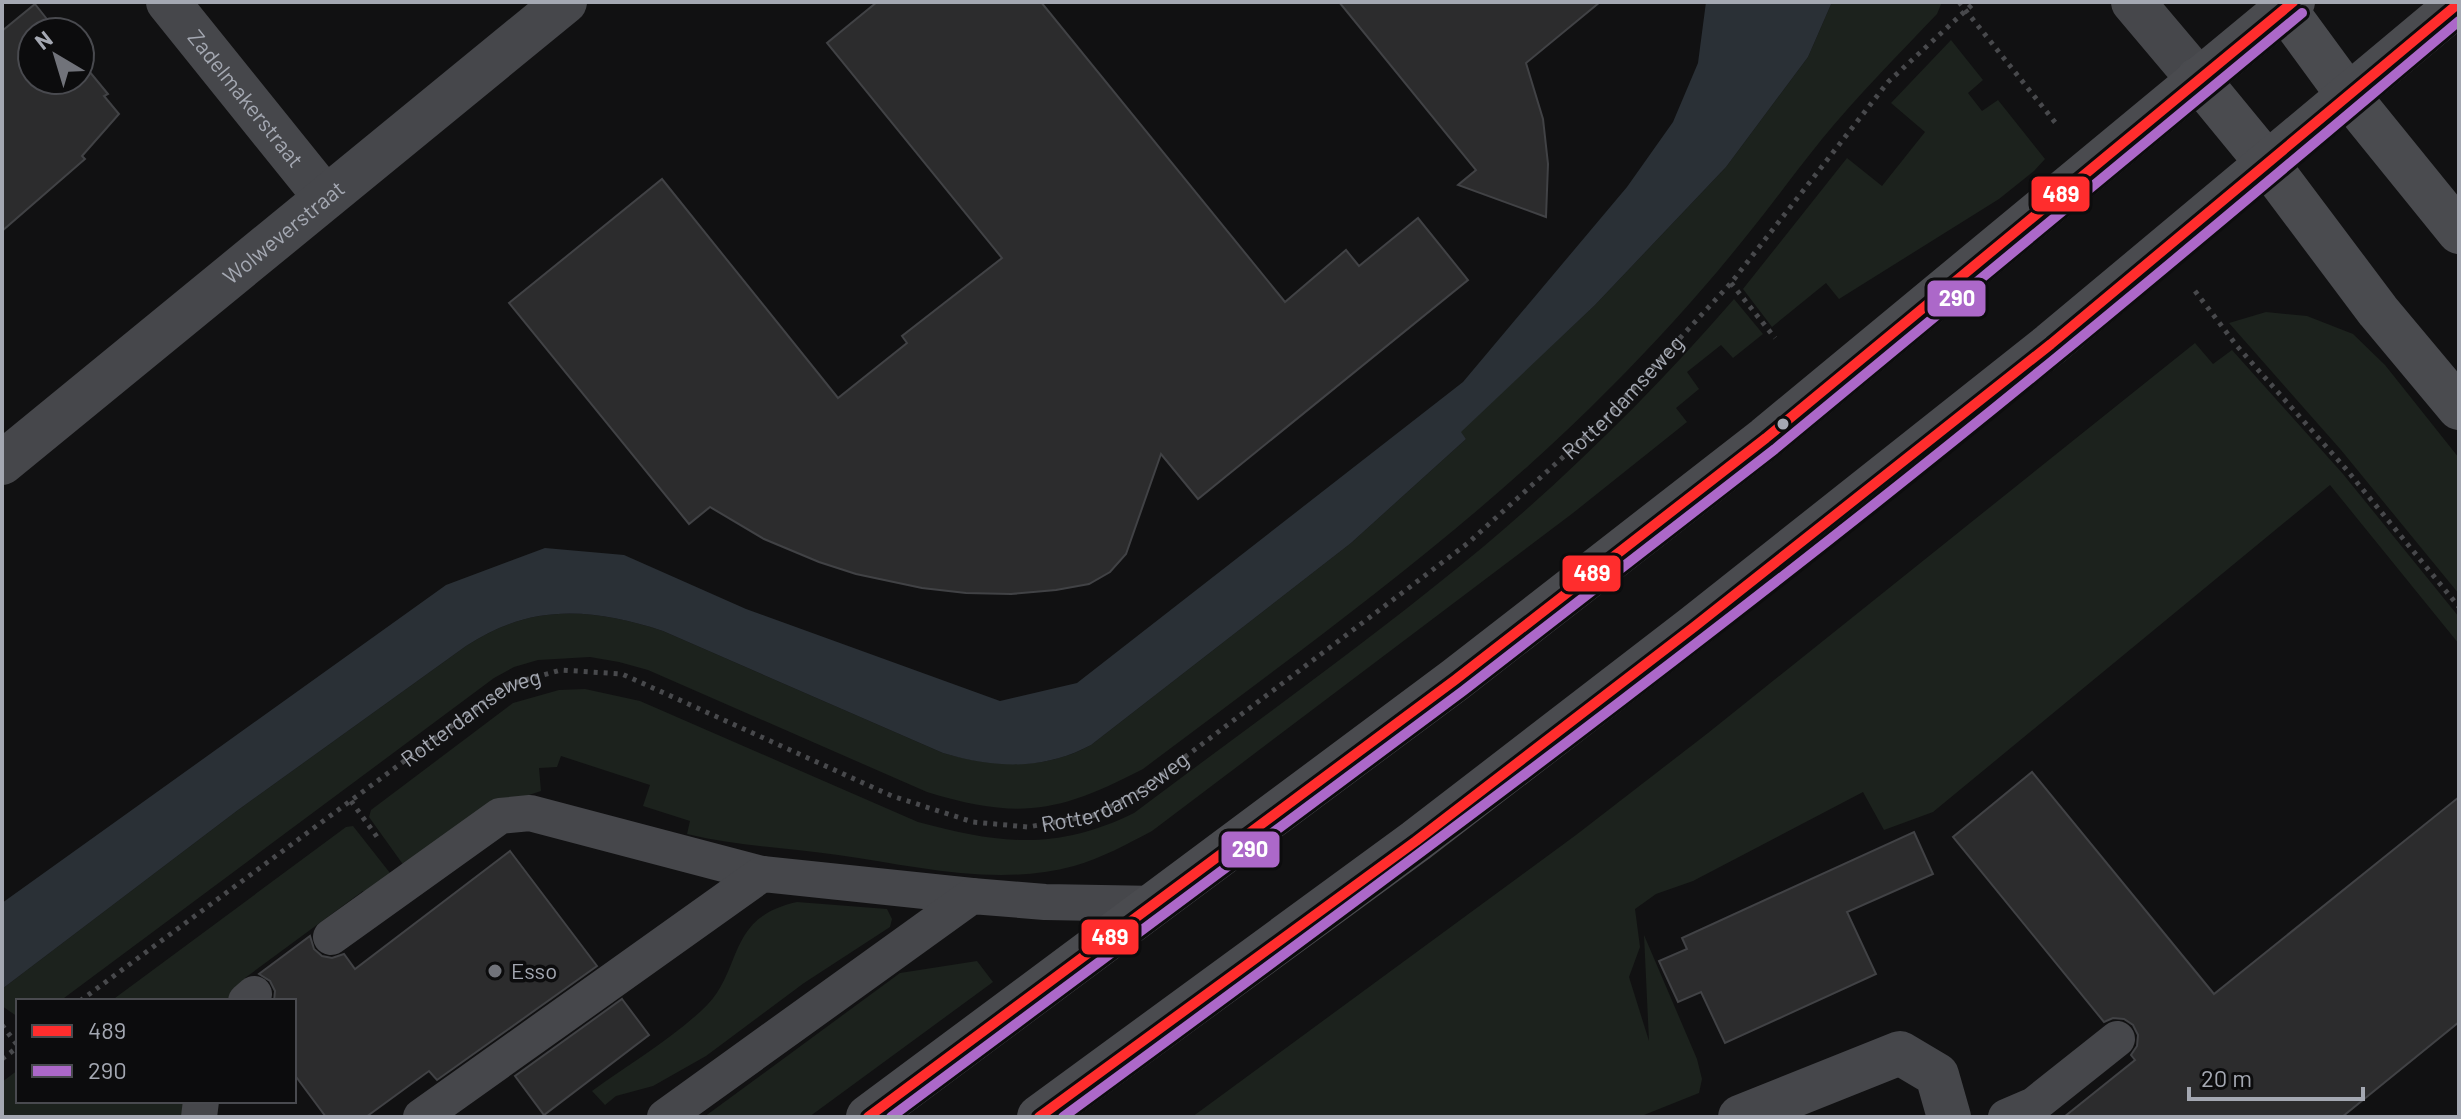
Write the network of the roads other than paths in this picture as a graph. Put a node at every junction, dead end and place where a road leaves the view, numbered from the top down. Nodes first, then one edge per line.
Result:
1 (168, 2) edge
2 (565, 2) edge
3 (2133, 2) edge
4 (2459, 3) edge
5 (2286, 4) edge
6 (2198, 79) junction
7 (2348, 95) junction
8 (2267, 163) junction
9 (325, 197) junction
10 (2459, 232) edge
11 (2459, 408) edge
12 (2, 463) edge
13 (762, 874) junction
14 (972, 896) junction
15 (1158, 904) junction
16 (331, 937) dead end
17 (2117, 1039) dead end
18 (421, 1117) edge
19 (665, 1117) edge
20 (868, 1117) edge
21 (1039, 1117) edge
22 (1740, 1117) edge
23 (1949, 1117) edge
24 (2006, 1117) edge

1 - 9 street, Zadelmakerstraat
2 - 9 street, Wolweverstraat
3 - 6 street
4 - 7 main road
5 - 6 main road
5 - 7 main road
6 - 8 main road
6 - 15 main road
7 - 8 main road
7 - 10 main road
8 - 11 main road
8 - 21 main road
9 - 12 street, Wolweverstraat
13 - 14 lane
13 - 16 lane
13 - 18 lane
14 - 15 lane
14 - 19 lane
15 - 20 main road
17 - 24 lane
22 - 23 street

